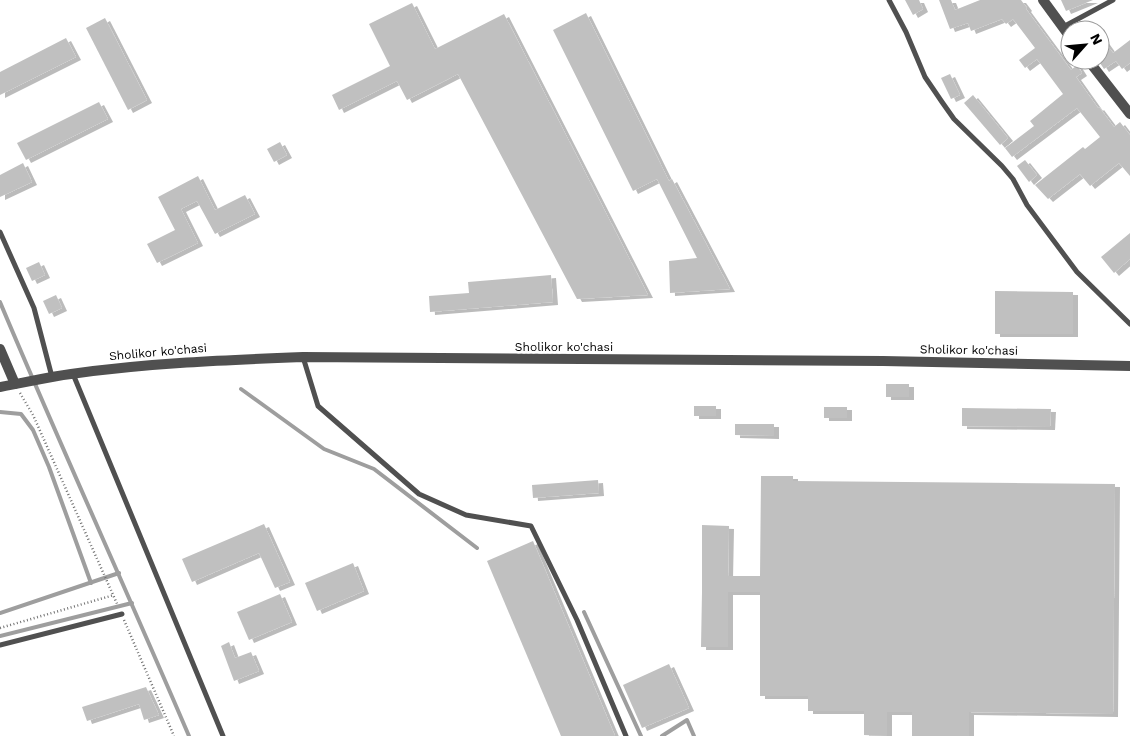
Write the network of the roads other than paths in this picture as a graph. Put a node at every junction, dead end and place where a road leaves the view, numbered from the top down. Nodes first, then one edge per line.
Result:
1 (889, 0) edge
2 (1043, 0) edge
3 (1113, 0) edge
4 (1075, 20) edge
5 (1060, 24) edge
6 (1096, 70) edge
7 (1130, 114) edge
8 (0, 232) edge
9 (1130, 324) edge
10 (0, 349) edge
11 (303, 356) junction
12 (1130, 366) edge
13 (73, 374) junction
14 (52, 377) junction
15 (15, 384) junction
16 (0, 387) edge
17 (122, 614) road end
18 (0, 645) edge
19 (223, 736) edge
20 (626, 736) edge

1 - 9 lane
2 - 5 street
3 - 4 lane
6 - 7 street
8 - 14 lane
10 - 15 street
11 - 12 street, Sholikor ko'chasi
11 - 13 street, Sholikor ko'chasi
11 - 20 lane
13 - 14 street, Sholikor ko'chasi
13 - 19 lane
14 - 15 street, Sholikor ko'chasi
15 - 16 street, Sholikor ko'chasi
17 - 18 lane

